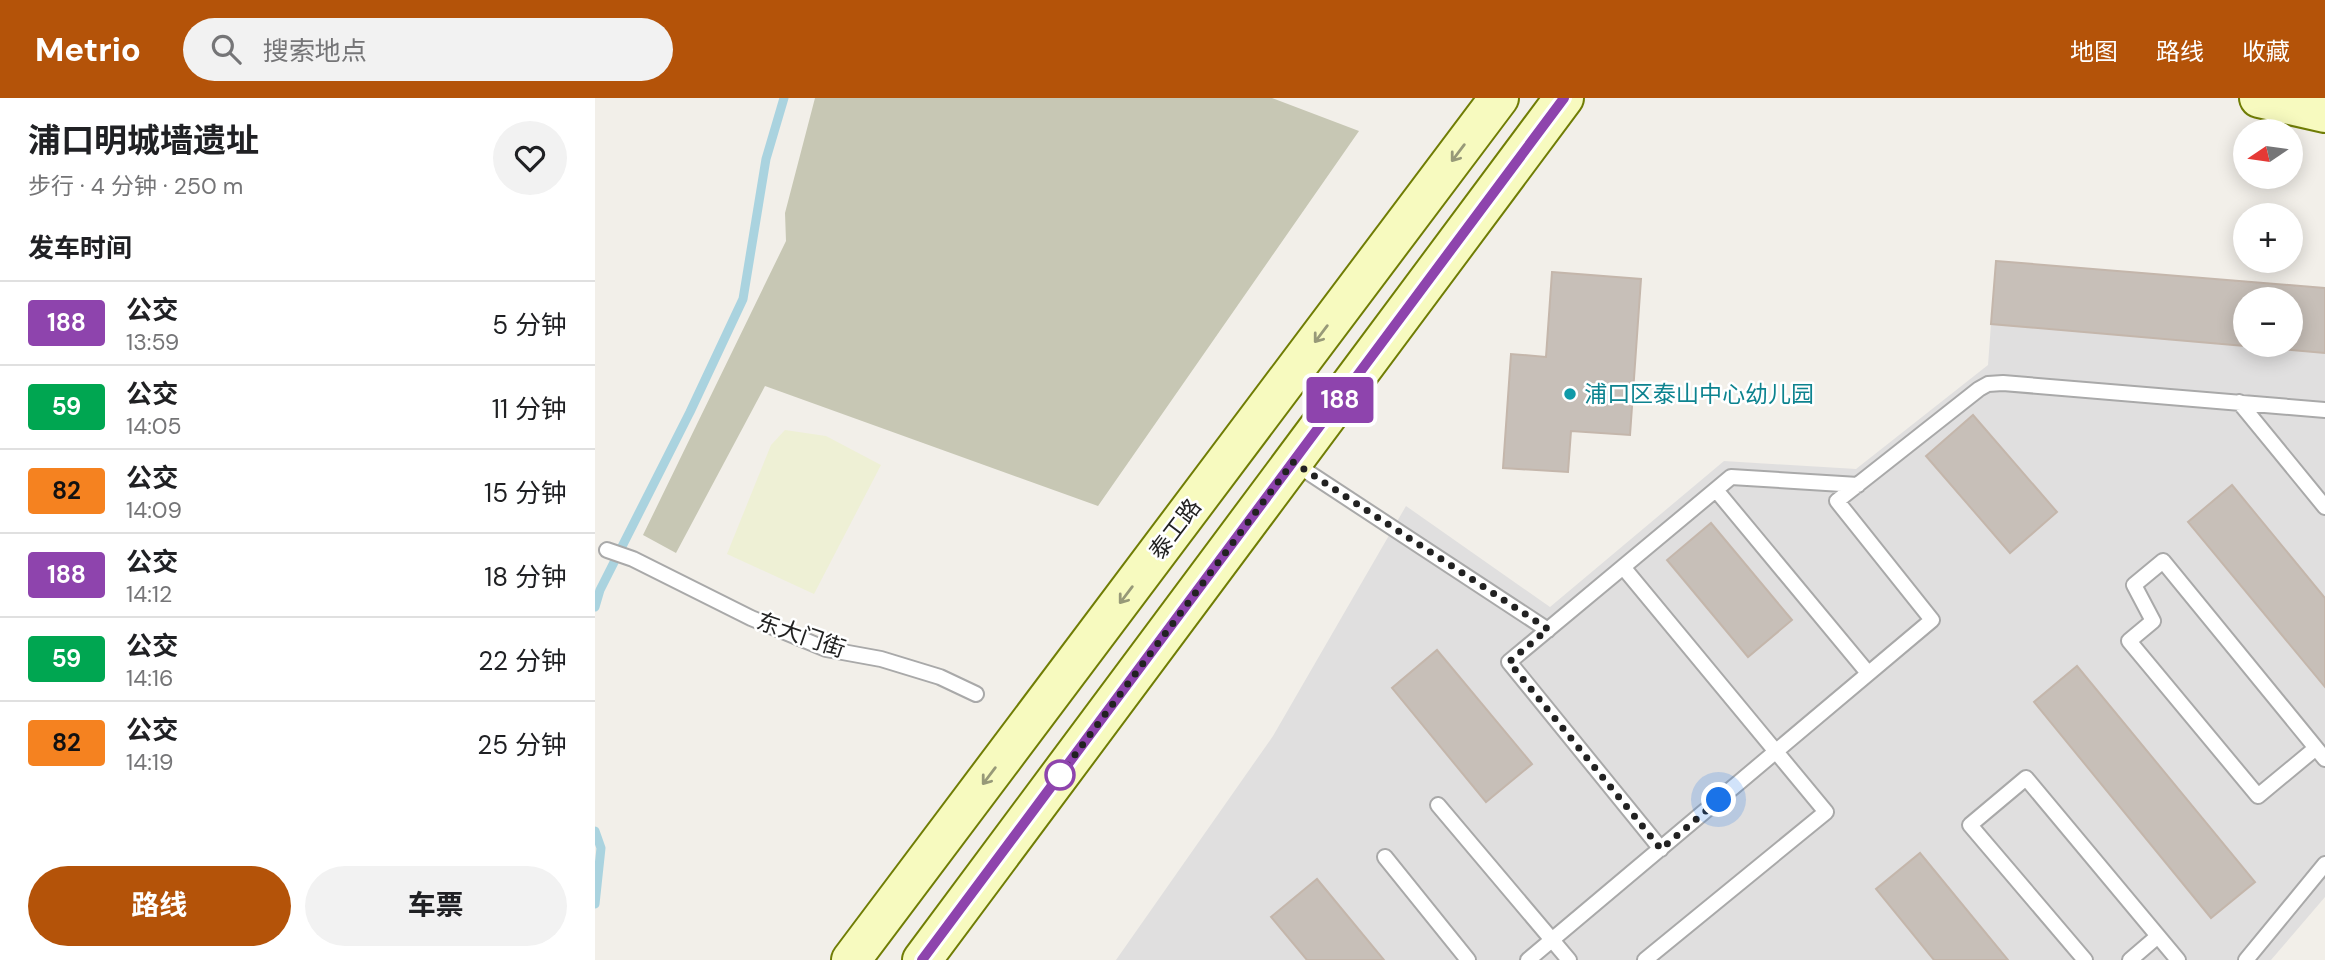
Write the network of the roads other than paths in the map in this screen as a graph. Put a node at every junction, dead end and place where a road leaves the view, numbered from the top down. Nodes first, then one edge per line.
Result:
1 (1499, 98) edge
2 (1564, 98) edge
3 (2259, 98) edge
4 (2325, 113) edge
5 (2239, 402) junction
6 (2325, 410) edge
7 (1293, 462) junction
8 (1858, 485) junction
9 (1716, 490) junction
10 (2325, 507) edge
11 (607, 550) dead end
12 (1623, 567) junction
13 (1548, 629) junction
14 (1868, 673) junction
15 (976, 694) dead end
16 (1777, 751) junction
17 (2321, 754) edge
18 (1438, 805) dead end
19 (1661, 849) junction
20 (1385, 857) dead end
21 (2325, 864) edge
22 (2158, 936) junction
23 (1553, 940) junction
24 (851, 960) edge
25 (922, 960) edge
26 (1468, 960) edge
27 (1528, 960) edge
28 (1569, 960) edge
29 (1645, 960) edge
30 (2085, 960) edge
31 (2130, 960) edge
32 (2178, 960) edge
33 (2246, 960) edge

1 -> 24 main road, 泰工路
2 - 7 main road
3 - 4 main road
5 - 6 lane
5 - 8 lane
5 - 10 lane
7 - 13 lane
7 - 25 main road
8 - 9 lane
8 - 14 lane
9 - 12 lane
9 - 14 lane
11 - 15 lane, 东大门街
12 - 13 lane
12 - 16 lane
13 - 19 lane
14 - 16 lane
16 - 19 lane
16 - 29 lane
17 - 17 lane
18 - 23 lane
19 - 23 lane
20 - 26 lane
21 - 33 lane
22 - 30 lane
22 - 31 lane
22 - 32 lane
23 - 27 lane
23 - 28 lane

